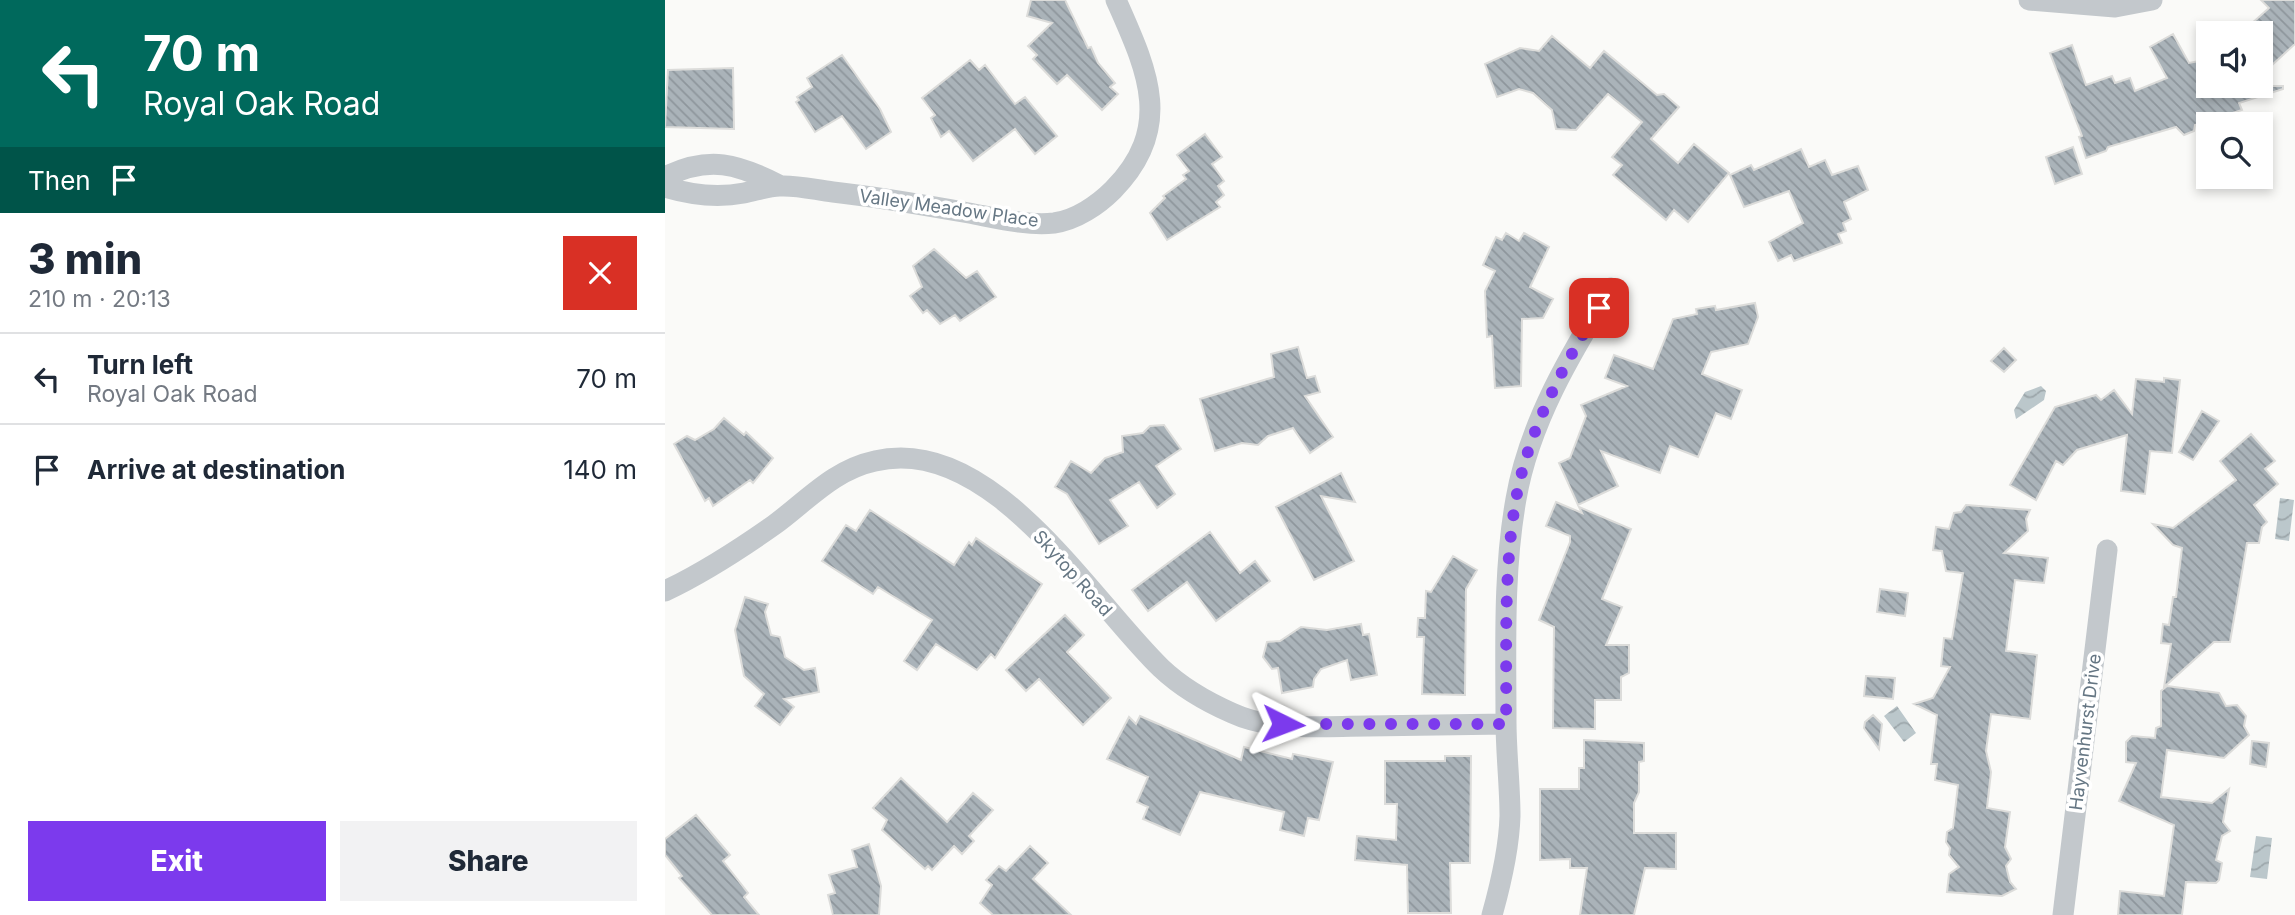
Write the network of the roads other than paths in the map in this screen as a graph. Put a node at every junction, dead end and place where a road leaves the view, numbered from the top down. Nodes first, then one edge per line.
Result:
1 (1116, 0) edge
2 (2029, 0) edge
3 (2152, 0) edge
4 (731, 166) junction
5 (665, 177) edge
6 (779, 185) junction
7 (665, 187) edge
8 (729, 194) junction
9 (1611, 288) dead end
10 (2107, 550) dead end
11 (665, 591) edge
12 (1506, 724) junction
13 (1492, 915) edge
14 (2063, 915) edge

1 - 6 street, Valley Meadow Place
2 - 3 street
4 - 5 street, Valley Meadow Place
4 - 6 street, Valley Meadow Place
4 - 8 street
6 - 8 street, Valley Meadow Place
7 - 8 street, Valley Meadow Place
9 - 12 street
10 - 14 street, Hayvenhurst Drive
11 - 12 street, Skytop Road
12 - 13 street

